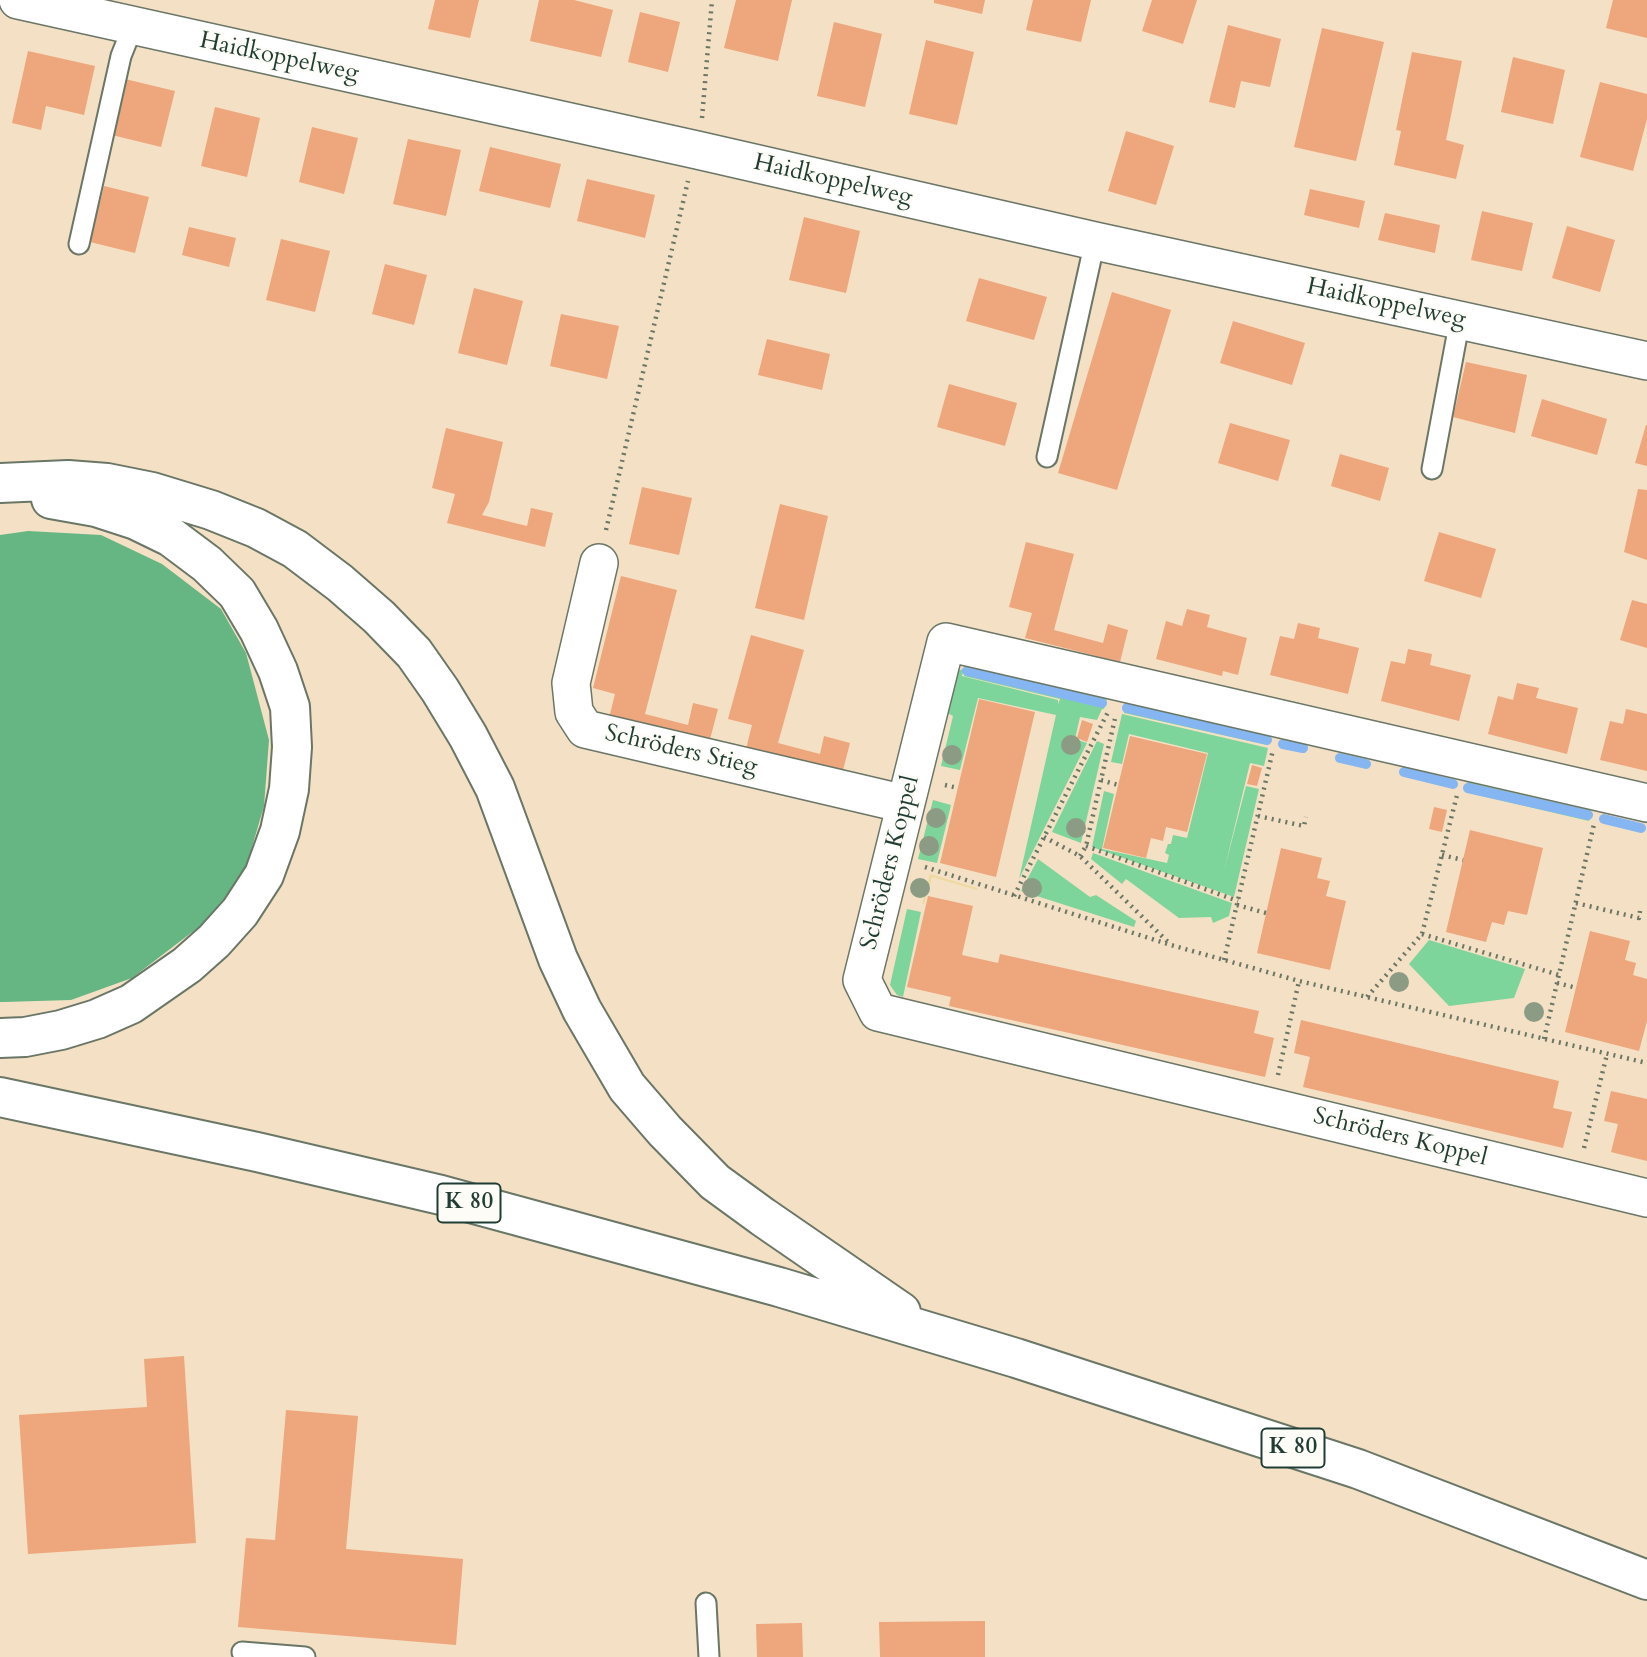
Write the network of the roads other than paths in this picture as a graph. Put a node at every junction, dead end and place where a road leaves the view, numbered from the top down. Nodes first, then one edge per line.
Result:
1 (18, 0) edge
2 (133, 26) junction
3 (1095, 241) junction
4 (79, 244) dead end
5 (1460, 319) junction
6 (1647, 361) edge
7 (1047, 457) dead end
8 (1432, 469) dead end
9 (0, 483) edge
10 (0, 502) edge
11 (598, 563) road end
12 (1647, 803) edge
13 (905, 804) junction
14 (0, 1038) edge
15 (0, 1097) edge
16 (1647, 1198) edge
17 (932, 1332) junction
18 (1647, 1580) edge
19 (706, 1603) dead end
20 (242, 1652) dead end
21 (305, 1657) edge
22 (709, 1657) edge

1 - 2 street, Haidkoppelweg
2 - 3 street, Haidkoppelweg
2 - 4 lane
3 - 5 street, Haidkoppelweg
3 - 7 lane
5 - 6 street, Haidkoppelweg
5 - 8 lane
9 - 17 highway
10 - 14 highway
11 - 13 street, Schröders Stieg
12 - 13 street, Schröders Koppel
13 - 16 street, Schröders Koppel
15 - 17 highway, K 80
17 - 18 highway, K 80
19 - 22 lane
20 - 21 lane

